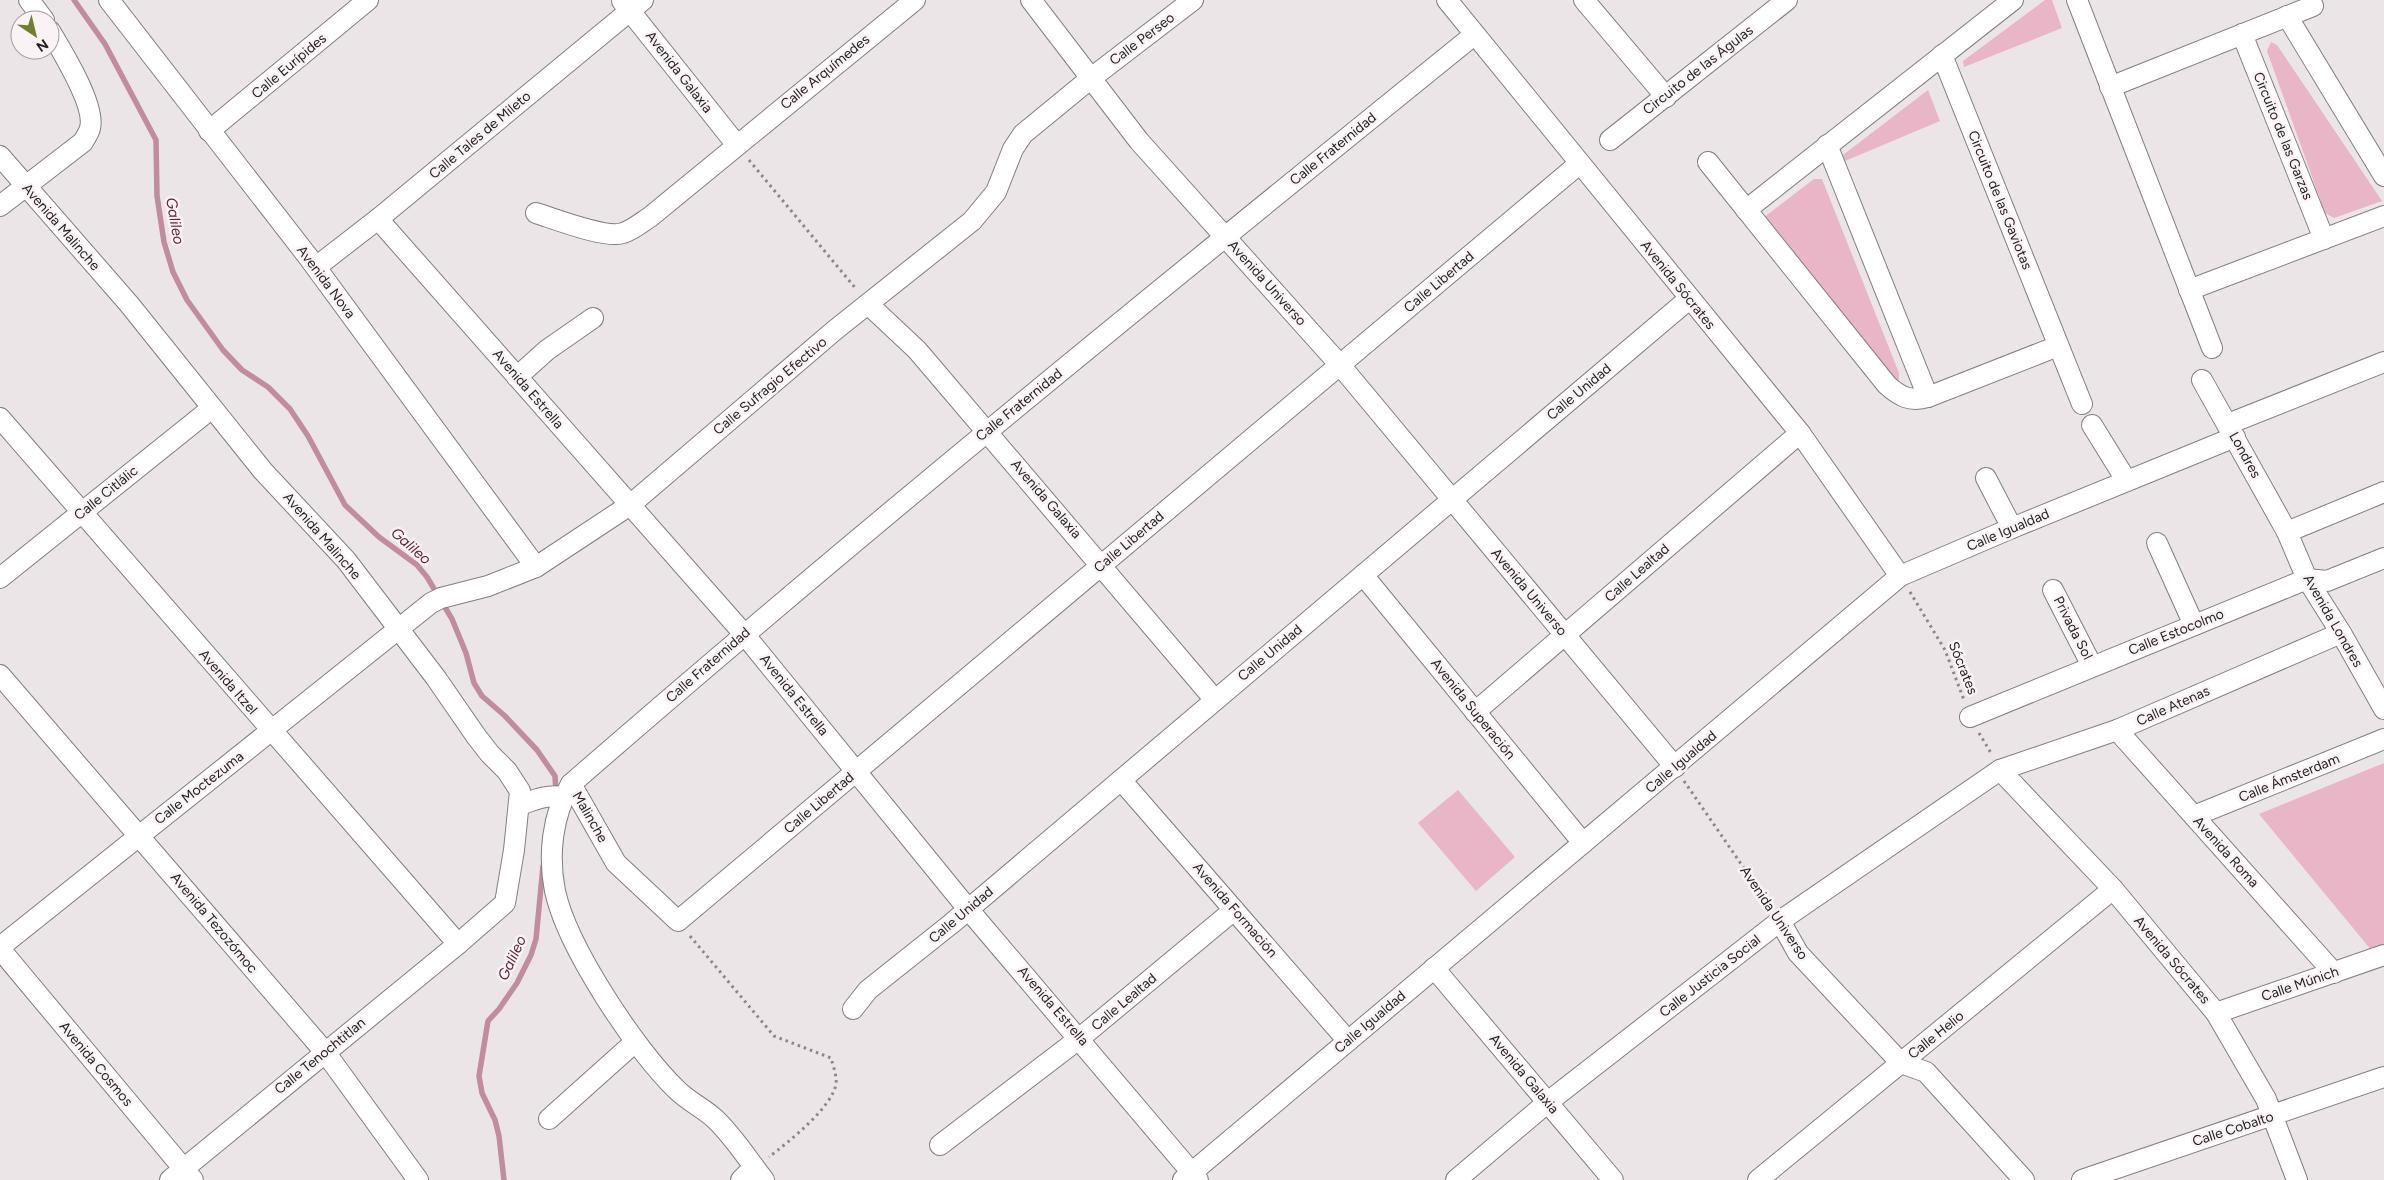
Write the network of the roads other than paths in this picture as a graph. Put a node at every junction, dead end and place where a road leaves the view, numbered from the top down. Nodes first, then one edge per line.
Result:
1 (109, 0) edge
2 (368, 0) edge
3 (915, 0) edge
4 (1031, 0) edge
5 (1193, 0) edge
6 (1447, 0) edge
7 (1584, 0) edge
8 (2013, 0) edge
9 (2077, 0) edge
10 (1781, 2) edge
11 (632, 4) edge
12 (2313, 6) dead end
13 (2288, 16) junction
14 (2242, 34) junction
15 (1474, 35) junction
16 (60, 49) edge
17 (1942, 55) junction
18 (1090, 79) junction
19 (2110, 87) junction
20 (1666, 97) junction
21 (210, 131) junction
22 (1610, 140) dead end
23 (736, 144) junction
24 (1827, 145) junction
25 (0, 156) edge
26 (1708, 162) dead end
27 (1580, 164) junction
28 (2384, 176) edge
29 (25, 185) junction
30 (0, 206) edge
31 (1746, 210) junction
32 (536, 213) dead end
33 (2384, 216) edge
34 (378, 219) junction
35 (1226, 236) junction
36 (2324, 239) junction
37 (316, 267) junction
38 (2189, 290) junction
39 (1689, 299) junction
40 (869, 305) junction
41 (594, 318) dead end
42 (2058, 346) junction
43 (2212, 348) dead end
44 (2384, 362) edge
45 (1340, 365) junction
46 (517, 377) junction
47 (2202, 380) dead end
48 (1928, 397) junction
49 (2082, 404) dead end
50 (212, 408) junction
51 (0, 418) edge
52 (2092, 426) dead end
53 (2231, 430) junction
54 (987, 431) junction
55 (1800, 433) junction
56 (1986, 478) dead end
57 (2126, 480) junction
58 (2384, 492) edge
59 (1452, 499) junction
60 (630, 505) junction
61 (81, 513) junction
62 (2012, 528) junction
63 (2286, 532) junction
64 (2157, 543) dead end
65 (2384, 558) edge
66 (1102, 565) junction
67 (536, 567) junction
68 (1363, 575) junction
69 (1900, 576) junction
70 (0, 578) edge
71 (2307, 580) junction
72 (2053, 590) dead end
73 (2194, 625) junction
74 (399, 629) junction
75 (2341, 633) junction
76 (744, 634) junction
77 (1565, 635) junction
78 (2092, 666) junction
79 (0, 675) edge
80 (1215, 700) junction
81 (2384, 709) edge
82 (1475, 712) junction
83 (1970, 717) road end
84 (2117, 730) junction
85 (272, 731) junction
86 (2384, 739) edge
87 (1675, 767) junction
88 (2000, 770) junction
89 (857, 771) junction
90 (1121, 780) junction
91 (567, 791) junction
92 (520, 805) junction
93 (2194, 816) junction
94 (140, 835) junction
95 (1583, 843) junction
96 (2113, 889) junction
97 (968, 909) junction
98 (1234, 910) junction
99 (678, 921) joint
100 (1780, 921) junction
101 (458, 944) junction
102 (0, 948) edge
103 (2384, 954) edge
104 (1434, 968) junction
105 (2334, 973) junction
106 (853, 1009) dead end
107 (2216, 1013) junction
108 (1080, 1038) junction
109 (1348, 1041) junction
110 (635, 1042) junction
111 (325, 1052) junction
112 (1901, 1063) junction
113 (2384, 1077) edge
114 (1548, 1102) junction
115 (2274, 1115) junction
116 (549, 1119) dead end
117 (940, 1146) dead end
118 (2128, 1172) edge
119 (182, 1176) edge
120 (753, 1176) edge
121 (1191, 1177) edge
122 (418, 1180) edge
123 (1456, 1180) edge
124 (1613, 1180) edge
125 (1758, 1180) edge
126 (2024, 1180) edge
127 (2082, 1180) edge
128 (2297, 1180) edge

1 - 21 street, Avenida Nova
2 - 21 street, Calle Eurípides
3 - 23 street, Calle Arquímedes
4 - 18 street, Avenida Universo
5 - 18 street, Calle Perseo
6 - 15 street, Avenida Sócrates
7 - 20 street
8 - 17 street
9 - 19 street
10 - 20 street, Circuito de las Águlas
11 - 23 street, Avenida Galaxia
11 - 34 street, Calle Tales de Mileto
12 - 13 street
13 - 14 street
13 - 28 street
14 - 19 street
14 - 36 street, Circuito de las Garzas
15 - 27 street, Avenida Sócrates
15 - 35 street, Calle Fraternidad
16 - 29 street
17 - 24 street
17 - 42 street, Circuito de las Gaviotas
18 - 35 street, Avenida Universo
18 - 40 street, Calle Sufragio Efectivo
19 - 38 street
20 - 22 street, Circuito de las Águlas
21 - 37 street, Avenida Nova
23 - 32 street, Calle Arquímedes
24 - 31 street
24 - 48 street
25 - 29 street, Avenida Malinche
26 - 31 street
27 - 39 street, Avenida Sócrates
27 - 45 street, Calle Libertad
29 - 30 street
29 - 50 street, Avenida Malinche
31 - 48 street
33 - 36 street
34 - 37 street, Calle Tales de Mileto
34 - 46 street, Avenida Estrella
35 - 45 street, Avenida Universo
35 - 54 street, Calle Fraternidad
36 - 38 street
37 - 67 street, Avenida Nova
38 - 43 street
39 - 55 street, Avenida Sócrates
39 - 59 street, Calle Unidad
40 - 54 street, Avenida Galaxia
40 - 60 street, Calle Sufragio Efectivo
41 - 46 street
42 - 48 street
42 - 49 street, Circuito de las Gaviotas
44 - 53 street, Calle Igualdad
45 - 59 street, Avenida Universo
45 - 66 street, Calle Libertad
46 - 60 street, Avenida Estrella
47 - 53 street, Londres
50 - 61 street, Calle Citlálic
50 - 74 street, Avenida Malinche
51 - 61 street, Avenida Itzel
52 - 57 street
53 - 57 street, Calle Igualdad
53 - 63 street, Londres
54 - 66 street, Avenida Galaxia
54 - 76 street, Calle Fraternidad
55 - 69 street, Avenida Sócrates
55 - 77 street, Calle Lealtad
56 - 62 street
57 - 62 street, Calle Igualdad
58 - 63 street
59 - 68 street, Calle Unidad
59 - 77 street, Avenida Universo
60 - 67 street, Calle Sufragio Efectivo
60 - 76 street, Avenida Estrella
61 - 70 street, Calle Citlálic
61 - 85 street, Avenida Itzel
62 - 69 street, Calle Igualdad
63 - 71 street, Avenida Londres
64 - 73 street
65 - 71 street, Calle Estocolmo
66 - 80 street, Avenida Galaxia
66 - 89 street, Calle Libertad
67 - 74 street, Calle Sufragio Efectivo
68 - 80 street, Calle Unidad
68 - 82 street, Avenida Superación
69 - 87 street, Calle Igualdad
71 - 73 street, Calle Estocolmo
71 - 75 street, Avenida Londres
72 - 78 street, Privada Sol
73 - 78 street, Calle Estocolmo
74 - 85 street, Calle Moctezuma
74 - 92 street, Avenida Malinche
75 - 81 street, Avenida Londres
75 - 84 street, Calle Atenas
76 - 89 street, Avenida Estrella
76 - 91 street, Calle Fraternidad
77 - 82 street, Calle Lealtad
77 - 87 street, Avenida Universo
78 - 83 street, Calle Estocolmo
79 - 94 street, Avenida Tezozómoc
80 - 90 street, Calle Unidad
82 - 95 street, Avenida Superación
84 - 88 street, Calle Atenas
84 - 93 street, Avenida Roma
85 - 94 street, Calle Moctezuma
85 - 101 street, Avenida Itzel
86 - 93 street, Calle Ámsterdam
87 - 95 street, Calle Igualdad
88 - 96 street, Avenida Sócrates
88 - 100 street, Calle Justicia Social
89 - 97 street, Avenida Estrella
89 - 99 street, Calle Libertad
90 - 97 street, Calle Unidad
90 - 98 street, Avenida Formación
91 - 92 street
91 - 99 street, Malinche
91 - 110 street, Malinche
92 - 101 street, Avenida Malinche
93 - 105 street, Avenida Roma
94 - 102 street, Calle Moctezuma
94 - 111 street, Avenida Tezozómoc
95 - 104 street, Calle Igualdad
96 - 107 street, Avenida Sócrates
96 - 112 street, Calle Helio
97 - 106 street, Calle Unidad
97 - 108 street, Avenida Estrella
98 - 108 street, Calle Lealtad
98 - 109 street, Avenida Formación
100 - 112 street, Avenida Universo
100 - 114 street, Calle Justicia Social
101 - 111 street, Calle Tenochtitlan
102 - 119 street, Avenida Cosmos
103 - 105 street, Calle Múnich
104 - 109 street, Calle Igualdad
104 - 114 street, Avenida Galaxia
105 - 107 street, Calle Múnich
107 - 115 street, Avenida Sócrates
108 - 117 street, Calle Lealtad
108 - 121 street, Avenida Estrella
109 - 121 street, Calle Igualdad
110 - 116 street
110 - 120 street, Malinche
111 - 119 street, Calle Tenochtitlan
111 - 122 street, Avenida Tezozómoc
112 - 125 street, Calle Helio
112 - 126 street, Avenida Universo
113 - 115 street, Calle Cobalto
114 - 123 street, Calle Justicia Social
114 - 124 street, Avenida Galaxia
115 - 118 street, Calle Cobalto
115 - 128 street, Avenida Sócrates
118 - 127 street, Calle Cobalto

